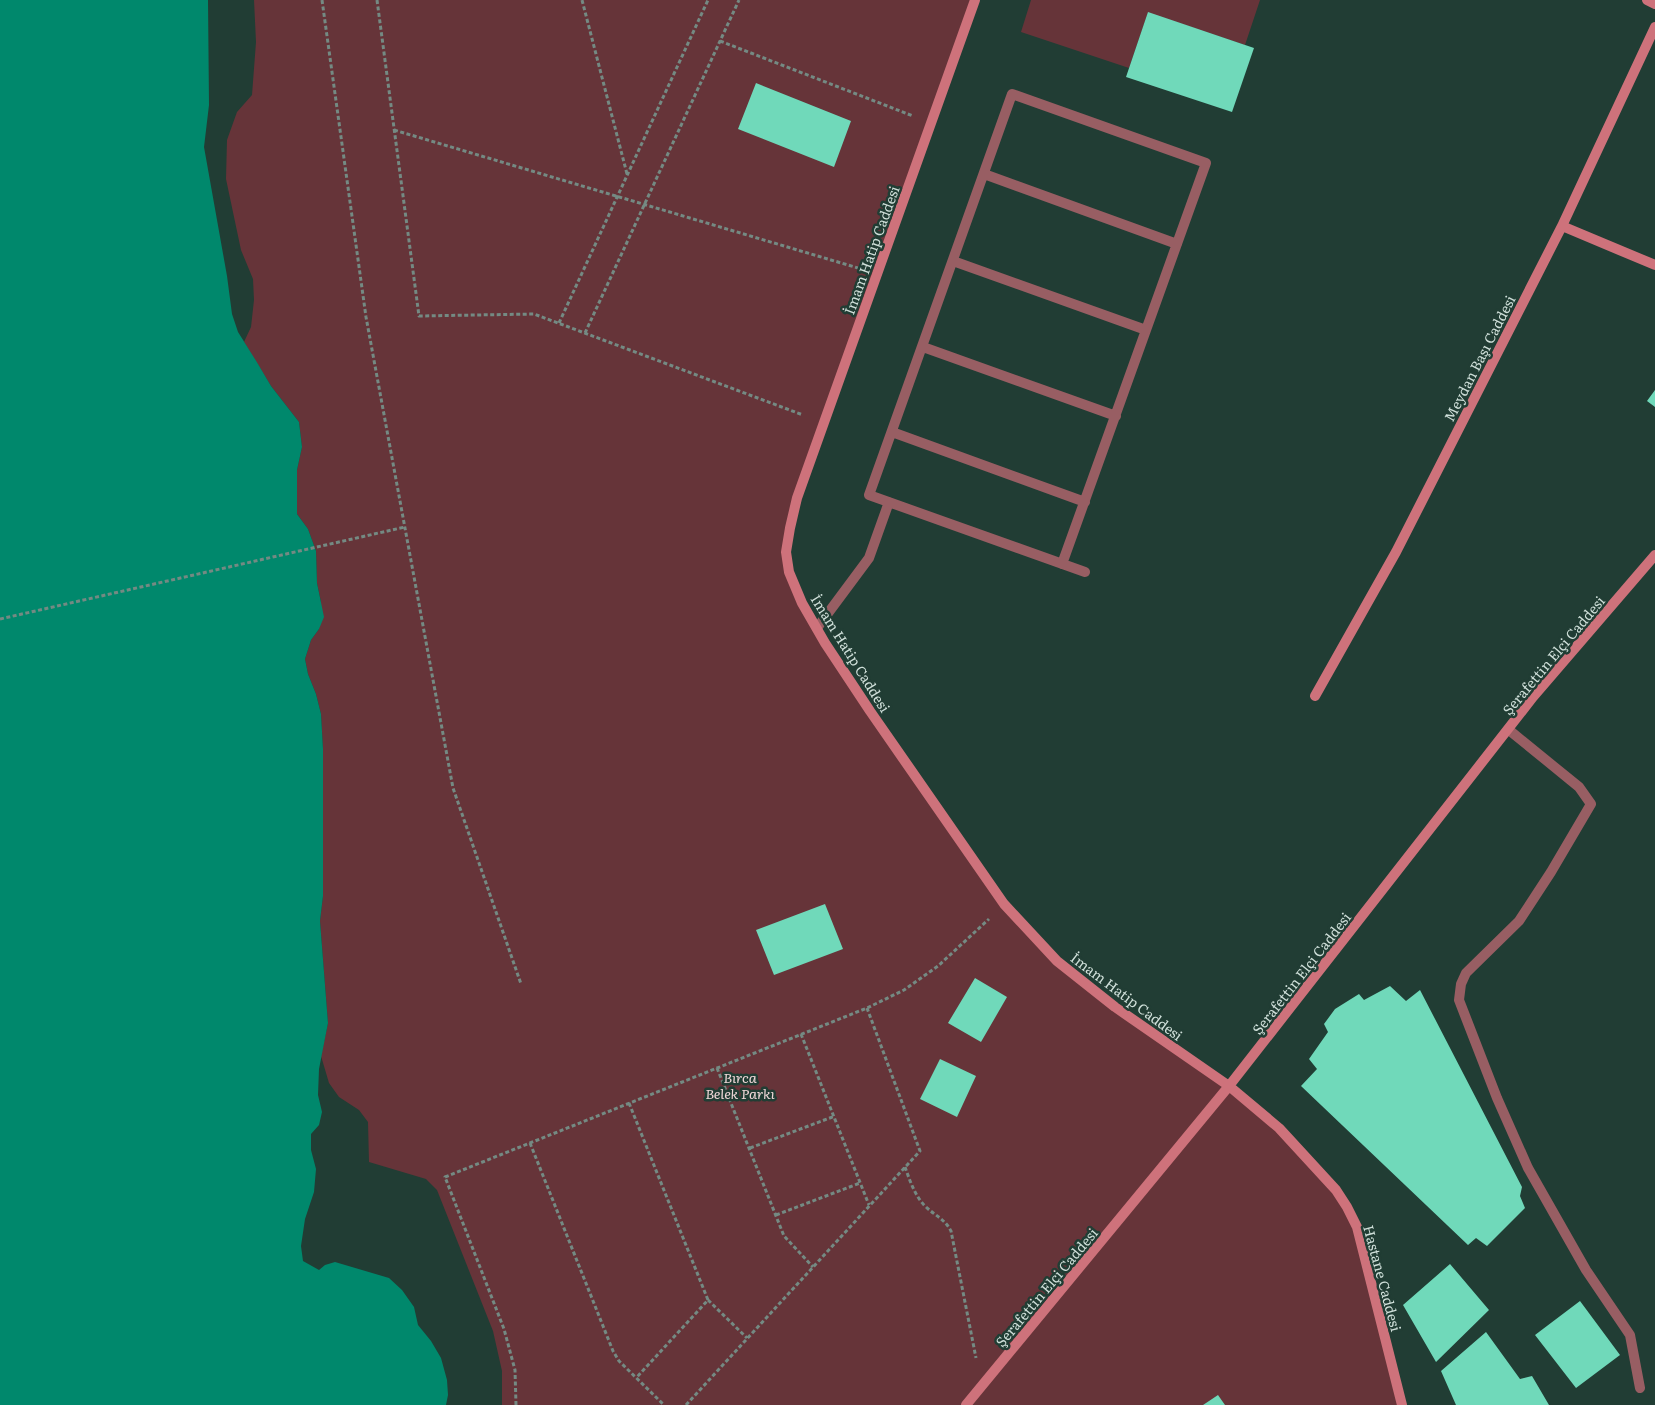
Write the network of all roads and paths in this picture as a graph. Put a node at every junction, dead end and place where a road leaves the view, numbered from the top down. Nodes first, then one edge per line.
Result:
1 (322, 0) edge
2 (377, 0) edge
3 (582, 0) edge
4 (708, 0) edge
5 (739, 0) edge
6 (975, 0) edge
7 (1647, 0) edge
8 (1655, 4) edge
9 (1655, 26) edge
10 (720, 41) junction
11 (931, 123) junction
12 (394, 130) junction
13 (984, 174) junction
14 (627, 175) junction
15 (617, 197) junction
16 (644, 204) junction
17 (1562, 226) junction
18 (1177, 244) junction
19 (953, 261) junction
20 (1655, 264) edge
21 (877, 274) junction
22 (559, 323) junction
23 (1146, 330) junction
24 (585, 333) junction
25 (923, 346) junction
26 (1116, 416) junction
27 (824, 423) junction
28 (892, 432) junction
29 (889, 502) junction
30 (1085, 502) junction
31 (405, 527) junction
32 (1655, 555) edge
33 (1062, 564) junction
34 (1085, 572) dead end
35 (0, 620) edge
36 (817, 628) junction
37 (1315, 696) dead end
38 (1509, 730) junction
39 (1004, 904) junction
40 (522, 984) dead end
41 (867, 1008) junction
42 (801, 1034) junction
43 (717, 1068) junction
44 (1229, 1086) junction
45 (629, 1103) junction
46 (835, 1116) junction
47 (530, 1143) junction
48 (750, 1148) junction
49 (904, 1168) junction
50 (860, 1183) junction
51 (870, 1205) junction
52 (776, 1215) junction
53 (813, 1267) junction
54 (708, 1300) junction
55 (747, 1338) junction
56 (637, 1377) junction
57 (982, 1386) junction
58 (1640, 1388) dead end
59 (516, 1405) edge
60 (664, 1405) edge
61 (686, 1405) edge
62 (966, 1405) edge
63 (1402, 1405) edge

1 - 31 path
2 - 12 path
3 - 14 path
4 - 14 path
5 - 10 path
6 - 11 street, İmam Hatip Caddesi
7 - 8 street
9 - 17 street, Meydan Başı Caddesi
10 - 11 path
10 - 16 path
11 - 21 street, İmam Hatip Caddesi
12 - 15 path
12 - 22 path
13 - 18 street
13 - 18 street
13 - 19 street
14 - 15 path
15 - 16 path
15 - 22 path
16 - 21 path
16 - 24 path
17 - 20 street
17 - 37 street, Meydan Başı Caddesi
18 - 23 street
19 - 23 street
19 - 25 street
21 - 27 street, İmam Hatip Caddesi
22 - 24 path
23 - 26 street
24 - 27 path
25 - 26 street
25 - 28 street
26 - 30 street
27 - 36 street, İmam Hatip Caddesi
28 - 29 street
28 - 30 street
29 - 33 street
29 - 36 street
30 - 33 street
31 - 35 path
31 - 40 path
32 - 38 street, Şerafettin Elçi Caddesi
33 - 34 street
36 - 39 street, İmam Hatip Caddesi
38 - 44 street, Şerafettin Elçi Caddesi
38 - 58 street
39 - 41 path
39 - 44 street, İmam Hatip Caddesi
41 - 42 path
41 - 49 path
42 - 43 path
42 - 46 path
43 - 45 path
43 - 48 path
44 - 57 street, Şerafettin Elçi Caddesi
44 - 63 street, Hastane Caddesi
45 - 47 path
45 - 54 path
46 - 48 path
46 - 50 path
47 - 56 path
47 - 59 path
48 - 52 path
49 - 51 path
49 - 57 path
50 - 51 path
50 - 52 path
51 - 53 path
52 - 53 path
53 - 55 path
54 - 55 path
54 - 56 path
55 - 61 path
56 - 60 path
57 - 62 street, Şerafettin Elçi Caddesi

